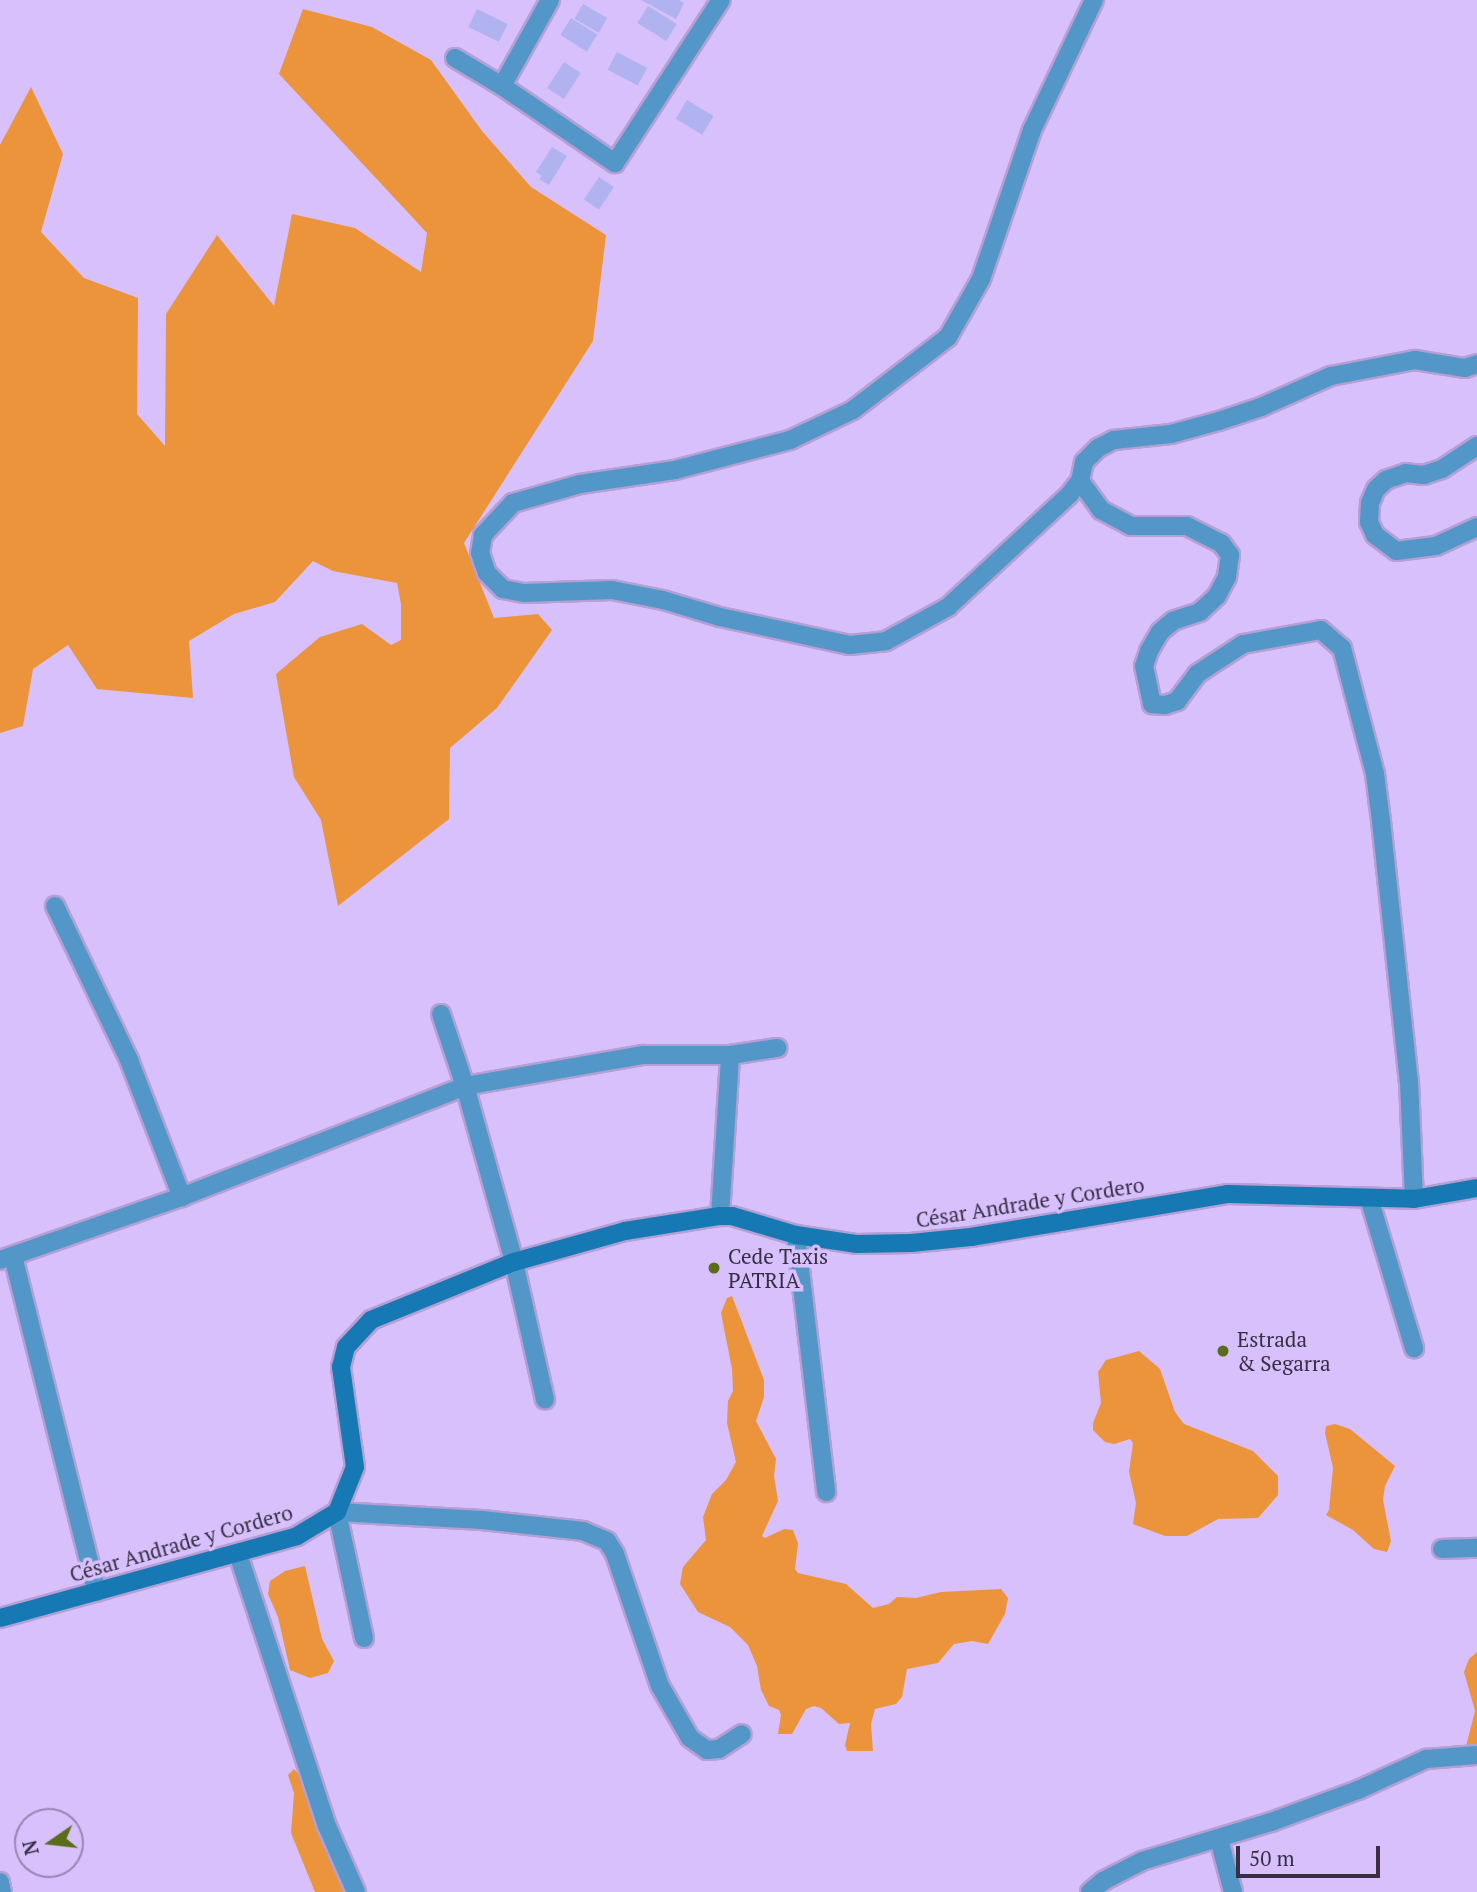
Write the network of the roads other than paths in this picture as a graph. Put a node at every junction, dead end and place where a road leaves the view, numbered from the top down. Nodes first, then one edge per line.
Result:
1 (551, 0) edge
2 (721, 0) edge
3 (1094, 0) edge
4 (455, 58) dead end
5 (502, 86) junction
6 (1477, 364) edge
7 (1477, 446) edge
8 (1080, 481) junction
9 (1477, 527) edge
10 (55, 906) dead end
11 (441, 1014) dead end
12 (777, 1048) dead end
13 (730, 1055) junction
14 (465, 1086) junction
15 (1477, 1188) edge
16 (182, 1196) junction
17 (1369, 1198) junction
18 (1414, 1199) junction
19 (720, 1216) junction
20 (796, 1235) junction
21 (7, 1258) edge
22 (514, 1262) junction
23 (1414, 1348) dead end
24 (545, 1400) dead end
25 (826, 1492) dead end
26 (337, 1512) junction
27 (1477, 1548) edge
28 (1442, 1549) dead end
29 (238, 1554) junction
30 (97, 1592) junction
31 (0, 1618) edge
32 (364, 1638) dead end
33 (742, 1734) dead end
34 (1477, 1755) edge
35 (1219, 1839) junction
36 (0, 1882) edge
37 (2, 1892) edge
38 (356, 1892) edge
39 (1090, 1892) edge
40 (1233, 1892) edge

1 - 5 street
2 - 5 street
3 - 8 street
4 - 5 street
6 - 8 street
7 - 9 street
8 - 18 street
10 - 16 street
11 - 14 street
12 - 13 street
13 - 14 street
13 - 19 street
14 - 16 street
14 - 22 street
15 - 18 street, César Andrade y Cordero
16 - 21 street
17 - 18 street, César Andrade y Cordero
17 - 20 street, César Andrade y Cordero
17 - 23 street
19 - 20 street, César Andrade y Cordero
19 - 22 street, César Andrade y Cordero
20 - 25 street
21 - 30 street
22 - 24 street
22 - 26 street, César Andrade y Cordero
26 - 29 street, César Andrade y Cordero
26 - 32 street
26 - 33 street
27 - 28 street
29 - 30 street, César Andrade y Cordero
29 - 38 street
30 - 31 street, César Andrade y Cordero
34 - 35 street
35 - 39 street
35 - 40 street
36 - 37 street

